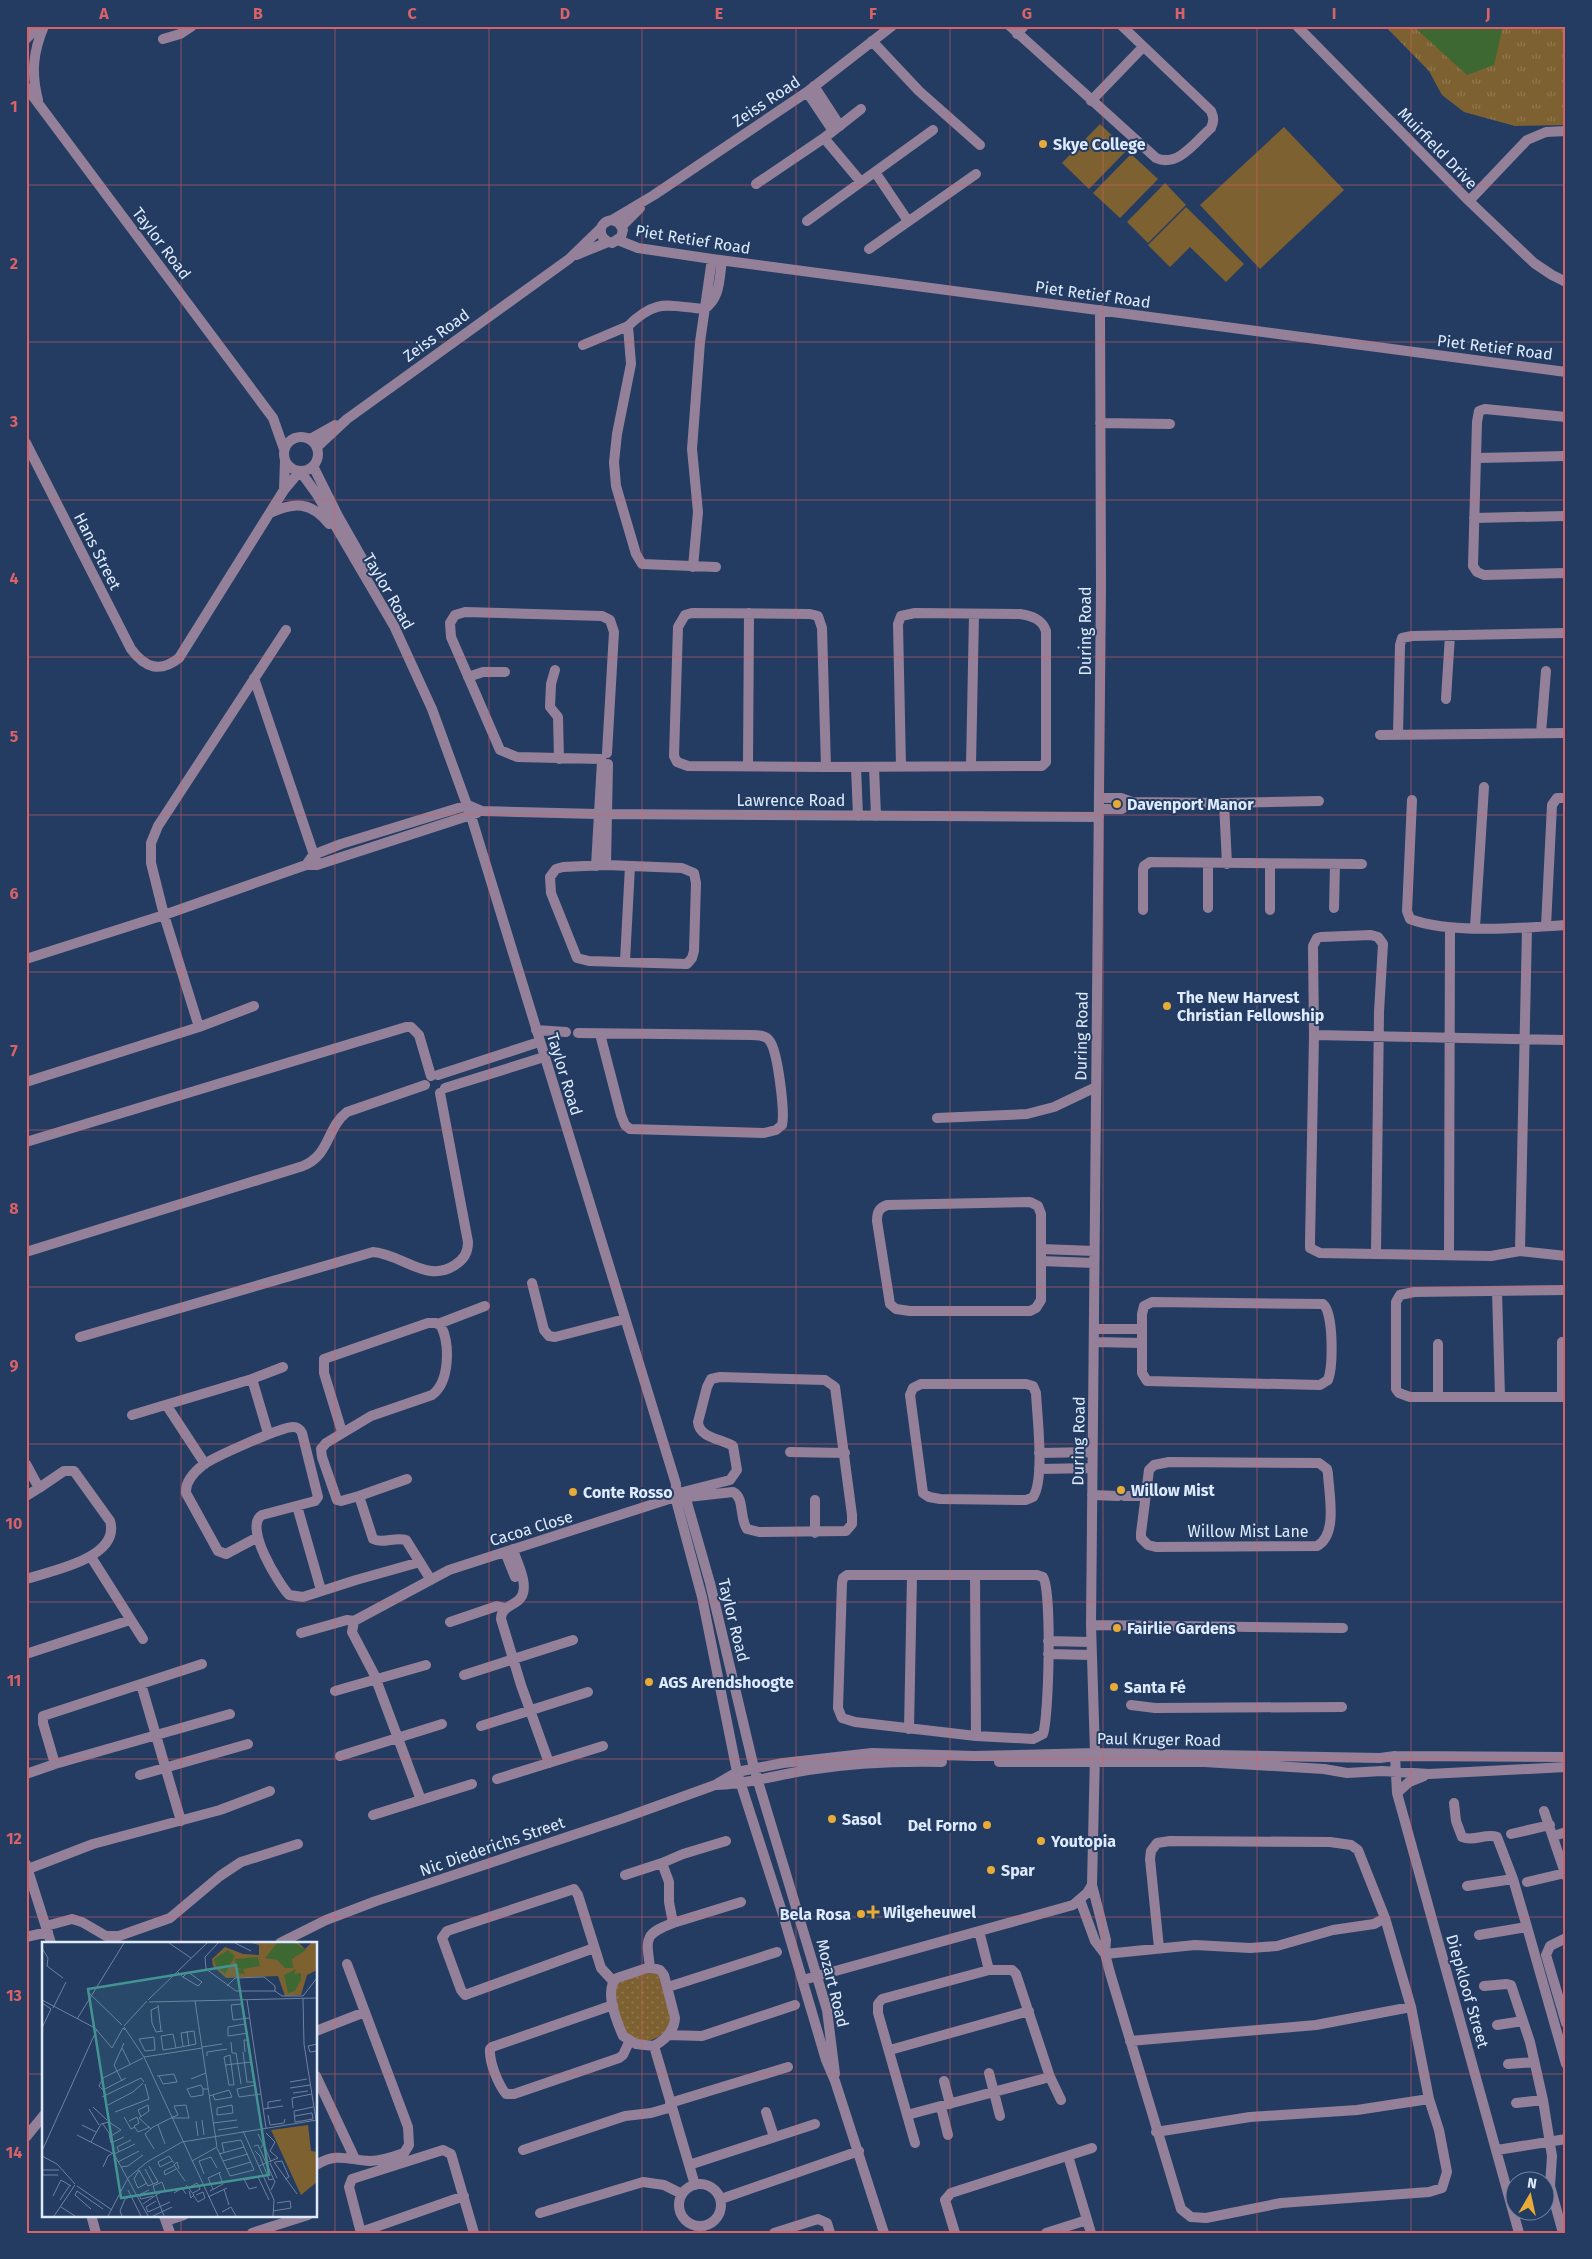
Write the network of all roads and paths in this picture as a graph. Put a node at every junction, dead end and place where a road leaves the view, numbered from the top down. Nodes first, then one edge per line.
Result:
1 (39, 26) edge
2 (44, 26) edge
3 (192, 26) edge
4 (892, 26) edge
5 (1122, 26) edge
6 (1297, 26) edge
7 (1017, 29) edge
8 (26, 39) edge
9 (163, 39) dead end
10 (872, 41) junction
11 (1144, 47) junction
12 (26, 87) edge
13 (811, 89) junction
14 (1091, 101) junction
15 (40, 108) junction
16 (861, 109) dead end
17 (836, 128) junction
18 (933, 130) dead end
19 (1566, 131) edge
20 (824, 138) junction
21 (980, 145) dead end
22 (875, 172) junction
23 (976, 174) dead end
24 (860, 182) junction
25 (756, 184) dead end
26 (654, 195) junction
27 (1469, 201) junction
28 (612, 220) junction
29 (807, 221) dead end
30 (908, 221) junction
31 (622, 226) junction
32 (601, 228) junction
33 (613, 241) junction
34 (869, 249) dead end
35 (568, 259) junction
36 (717, 260) junction
37 (1566, 282) edge
38 (704, 309) junction
39 (1100, 310) junction
40 (628, 326) junction
41 (584, 345) dead end
42 (1566, 372) edge
43 (1566, 417) edge
44 (273, 418) junction
45 (1100, 423) junction
46 (1170, 424) dead end
47 (296, 437) junction
48 (26, 443) edge
49 (313, 443) junction
50 (284, 449) junction
51 (1566, 456) edge
52 (1476, 458) junction
53 (285, 460) junction
54 (314, 466) junction
55 (300, 471) junction
56 (284, 490) junction
57 (270, 513) junction
58 (1566, 516) edge
59 (1474, 518) junction
60 (348, 548) junction
61 (693, 567) junction
62 (716, 568) dead end
63 (1566, 573) edge
64 (749, 613) junction
65 (974, 614) junction
66 (286, 630) dead end
67 (1566, 633) edge
68 (1450, 635) junction
69 (555, 670) dead end
70 (1546, 671) dead end
71 (505, 672) dead end
72 (418, 676) junction
73 (468, 677) junction
74 (254, 678) junction
75 (1446, 699) dead end
76 (1541, 733) junction
77 (1566, 733) edge
78 (1380, 734) dead end
79 (1398, 734) junction
80 (559, 759) junction
81 (605, 759) junction
82 (748, 766) junction
83 (901, 766) junction
84 (971, 766) junction
85 (826, 767) junction
86 (856, 767) junction
87 (874, 767) junction
88 (1484, 787) dead end
89 (1566, 798) edge
90 (1412, 800) dead end
91 (1319, 801) dead end
92 (1224, 803) junction
93 (468, 805) junction
94 (1099, 808) junction
95 (482, 811) junction
96 (602, 814) junction
97 (471, 816) junction
98 (858, 816) junction
99 (876, 816) junction
100 (315, 860) junction
101 (1208, 863) junction
102 (1227, 864) junction
103 (1270, 864) junction
104 (1335, 864) junction
105 (1362, 864) dead end
106 (601, 866) junction
107 (630, 866) junction
108 (1208, 908) dead end
109 (1334, 908) dead end
110 (1143, 910) dead end
111 (1270, 910) dead end
112 (164, 915) junction
113 (1566, 925) edge
114 (1546, 926) junction
115 (1475, 927) junction
116 (1450, 928) junction
117 (1527, 928) junction
118 (26, 959) edge
119 (625, 961) junction
120 (254, 1006) dead end
121 (199, 1027) junction
122 (536, 1030) junction
123 (566, 1032) dead end
124 (578, 1033) dead end
125 (600, 1034) junction
126 (1314, 1035) junction
127 (1379, 1036) junction
128 (1450, 1038) junction
129 (1523, 1038) junction
130 (1566, 1040) edge
131 (540, 1042) junction
132 (544, 1057) junction
133 (435, 1075) junction
134 (26, 1082) edge
135 (425, 1085) junction
136 (1096, 1087) junction
137 (442, 1090) junction
138 (936, 1118) dead end
139 (26, 1142) edge
140 (1041, 1250) junction
141 (1094, 1251) junction
142 (1520, 1251) junction
143 (26, 1252) edge
144 (1376, 1254) junction
145 (1449, 1254) junction
146 (1566, 1256) edge
147 (1041, 1261) junction
148 (1094, 1263) junction
149 (532, 1284) dead end
150 (1566, 1290) edge
151 (1498, 1291) junction
152 (485, 1306) dead end
153 (625, 1319) junction
154 (438, 1324) junction
155 (1094, 1328) junction
156 (1142, 1329) junction
157 (80, 1337) dead end
158 (1094, 1342) junction
159 (1562, 1342) dead end
160 (1142, 1343) junction
161 (1438, 1344) dead end
162 (283, 1367) dead end
163 (252, 1379) junction
164 (1438, 1397) junction
165 (1500, 1397) junction
166 (1564, 1397) edge
167 (167, 1406) junction
168 (132, 1415) dead end
169 (342, 1432) junction
170 (268, 1433) junction
171 (790, 1452) dead end
172 (1092, 1452) junction
173 (845, 1453) junction
174 (1040, 1453) junction
175 (26, 1464) edge
176 (205, 1464) junction
177 (1092, 1468) junction
178 (1039, 1469) junction
179 (407, 1479) dead end
180 (39, 1488) junction
181 (677, 1494) junction
182 (1092, 1495) junction
183 (26, 1496) edge
184 (359, 1496) junction
185 (1145, 1496) junction
186 (815, 1500) dead end
187 (297, 1506) junction
188 (814, 1533) junction
189 (258, 1537) junction
190 (509, 1550) junction
191 (91, 1557) junction
192 (420, 1562) junction
193 (975, 1575) junction
194 (912, 1576) junction
195 (26, 1580) edge
196 (431, 1580) junction
197 (321, 1590) junction
198 (505, 1608) junction
199 (130, 1620) junction
200 (354, 1621) junction
201 (450, 1622) dead end
202 (1091, 1625) junction
203 (1343, 1628) dead end
204 (300, 1633) dead end
205 (143, 1639) dead end
206 (573, 1640) dead end
207 (1048, 1641) junction
208 (1091, 1642) junction
209 (26, 1654) edge
210 (1048, 1654) junction
211 (1091, 1655) junction
212 (513, 1659) junction
213 (202, 1664) dead end
214 (426, 1665) dead end
215 (464, 1675) dead end
216 (375, 1679) junction
217 (141, 1684) junction
218 (335, 1691) dead end
219 (588, 1692) dead end
220 (1131, 1705) dead end
221 (1342, 1707) dead end
222 (530, 1710) junction
223 (230, 1714) dead end
224 (442, 1724) dead end
225 (481, 1726) dead end
226 (910, 1729) junction
227 (157, 1735) junction
228 (976, 1736) junction
229 (398, 1738) junction
230 (248, 1744) dead end
231 (603, 1746) dead end
232 (340, 1756) dead end
233 (1395, 1756) junction
234 (1095, 1757) junction
235 (1566, 1757) edge
236 (549, 1763) junction
237 (55, 1764) junction
238 (167, 1768) junction
239 (754, 1768) junction
240 (1566, 1768) edge
241 (737, 1772) junction
242 (1395, 1773) junction
243 (26, 1774) edge
244 (1429, 1774) junction
245 (140, 1775) dead end
246 (497, 1779) dead end
247 (758, 1780) junction
248 (472, 1784) dead end
249 (716, 1785) junction
250 (740, 1785) junction
251 (270, 1792) dead end
252 (1397, 1793) junction
253 (421, 1800) junction
254 (1454, 1803) dead end
255 (1544, 1811) dead end
256 (373, 1815) dead end
257 (181, 1821) junction
258 (1550, 1825) junction
259 (1566, 1832) edge
260 (1511, 1834) dead end
261 (1554, 1836) junction
262 (726, 1842) dead end
263 (298, 1844) dead end
264 (662, 1863) junction
265 (27, 1866) edge
266 (1565, 1874) edge
267 (626, 1875) dead end
268 (1513, 1879) junction
269 (1527, 1882) dead end
270 (1092, 1884) junction
271 (1466, 1886) dead end
272 (1080, 1900) junction
273 (741, 1902) dead end
274 (1386, 1918) junction
275 (673, 1923) junction
276 (1527, 1927) junction
277 (47, 1929) junction
278 (979, 1931) junction
279 (1479, 1935) dead end
280 (26, 1937) edge
281 (1566, 1938) edge
282 (51, 1942) edge
283 (282, 1942) edge
284 (594, 1948) junction
285 (1159, 1948) junction
286 (777, 1952) dead end
287 (1105, 1954) junction
288 (346, 1964) dead end
289 (650, 1967) junction
290 (990, 1970) junction
291 (818, 1976) junction
292 (803, 1980) junction
293 (613, 1981) junction
294 (1484, 1986) dead end
295 (668, 1987) junction
296 (613, 2005) junction
297 (795, 2005) dead end
298 (1411, 2007) junction
299 (1028, 2011) junction
300 (365, 2012) junction
301 (1523, 2021) junction
302 (1566, 2023) edge
303 (1498, 2025) dead end
304 (318, 2030) edge
305 (668, 2035) junction
306 (629, 2042) junction
307 (1130, 2042) junction
308 (654, 2046) junction
309 (890, 2050) junction
310 (1534, 2062) junction
311 (1508, 2064) dead end
312 (1566, 2064) edge
313 (788, 2067) dead end
314 (989, 2073) dead end
315 (1050, 2077) junction
316 (318, 2080) edge
317 (835, 2081) junction
318 (944, 2081) dead end
319 (994, 2093) junction
320 (1430, 2099) junction
321 (1061, 2100) dead end
322 (1543, 2100) junction
323 (1516, 2103) dead end
324 (671, 2105) junction
325 (946, 2105) junction
326 (766, 2112) dead end
327 (907, 2115) junction
328 (1000, 2116) dead end
329 (42, 2118) edge
330 (815, 2124) dead end
331 (1156, 2132) junction
332 (948, 2135) dead end
333 (774, 2137) junction
334 (26, 2138) edge
335 (1566, 2139) edge
336 (1550, 2141) junction
337 (915, 2143) dead end
338 (1092, 2148) dead end
339 (523, 2150) dead end
340 (1497, 2150) junction
341 (858, 2151) junction
342 (1068, 2156) junction
343 (355, 2159) junction
344 (318, 2165) edge
345 (689, 2165) junction
346 (694, 2185) junction
347 (682, 2194) junction
348 (464, 2196) junction
349 (721, 2199) junction
350 (540, 2214) dead end
351 (91, 2216) edge
352 (178, 2216) edge
353 (306, 2216) edge
354 (165, 2218) edge
355 (1087, 2220) junction
356 (278, 2229) edge
357 (707, 2229) edge
358 (96, 2233) edge
359 (170, 2233) edge
360 (252, 2233) edge
361 (361, 2233) edge
362 (474, 2233) edge
363 (774, 2233) edge
364 (830, 2233) edge
365 (884, 2233) edge
366 (955, 2233) edge
367 (1046, 2233) edge
368 (1091, 2233) edge
369 (1519, 2233) edge
370 (1563, 2233) edge

1 - 8 street
2 - 15 street
3 - 9 street
4 - 10 street, Zeiss Road
5 - 11 street
6 - 27 street, Muirfield Drive
7 - 14 street
10 - 13 street, Zeiss Road
10 - 21 street
11 - 14 street
11 - 14 street
12 - 15 street, Taylor Road
13 - 17 street
13 - 26 street, Zeiss Road
15 - 44 street, Taylor Road
16 - 17 street
17 - 20 street
18 - 22 street
19 - 27 street
20 - 24 street
20 - 25 street
22 - 24 street
22 - 30 street
23 - 30 street
24 - 29 street
26 - 28 street
26 - 31 street
27 - 37 street, Muirfield Drive
28 - 31 street
28 - 32 street
30 - 34 street
31 - 33 street
32 - 33 street
32 - 35 street
33 - 35 street
33 - 36 street, Piet Retief Road
35 - 49 street, Zeiss Road
36 - 38 street
36 - 39 street, Piet Retief Road
38 - 40 street
38 - 61 street
39 - 42 street, Piet Retief Road
39 - 45 street, During Road
40 - 41 street
40 - 61 street
43 - 52 street
44 - 47 street
44 - 50 street
45 - 46 street
45 - 94 street, During Road
47 - 49 street
47 - 50 street
48 - 57 street, Hans Street
49 - 54 street
50 - 53 street
51 - 52 street
52 - 59 street
53 - 55 street
53 - 56 street
54 - 55 street
54 - 72 street, Taylor Road
55 - 56 street
55 - 60 street, Taylor Road
56 - 57 street
57 - 60 street
58 - 59 street
59 - 63 street
60 - 72 street, Taylor Road
61 - 62 street
64 - 82 street
64 - 82 street
64 - 85 street
65 - 83 street
65 - 84 street
65 - 84 street
66 - 74 street
67 - 68 street
68 - 75 street
68 - 79 street
69 - 80 street
70 - 76 street
71 - 73 street
72 - 93 street, Taylor Road
73 - 80 street
73 - 81 street
74 - 100 street
74 - 112 street
76 - 77 street
76 - 79 street
78 - 79 street
80 - 81 street
81 - 96 street
82 - 85 street
83 - 84 street
83 - 87 street
85 - 86 street
86 - 87 street
86 - 98 street
87 - 99 street
88 - 115 street
89 - 114 street
90 - 116 street
91 - 92 street, Lawrence Road
92 - 94 street, Lawrence Road
92 - 102 street
93 - 95 street, Lawrence Road
93 - 97 street, Taylor Road
93 - 100 street
94 - 99 street, Lawrence Road
94 - 136 street, During Road
95 - 96 street, Lawrence Road
95 - 97 street, Lawrence Road
96 - 98 street, Lawrence Road
96 - 106 street
97 - 100 street, Lawrence Road
97 - 122 street, Taylor Road
98 - 99 street, Lawrence Road
100 - 112 street
101 - 102 street
101 - 108 street
101 - 110 street
102 - 103 street
103 - 104 street
103 - 111 street
104 - 105 street
104 - 109 street
106 - 107 street
106 - 119 street
107 - 119 street
107 - 119 street
112 - 118 street
112 - 121 street
113 - 114 street
114 - 117 street
115 - 116 street
115 - 117 street
116 - 128 street
117 - 129 street
120 - 121 street
121 - 134 street
122 - 123 street
122 - 131 street, Taylor Road
124 - 125 street
125 - 125 street
126 - 127 street
126 - 127 street
126 - 144 street
127 - 128 street
127 - 144 street
128 - 129 street
128 - 145 street
129 - 130 street
129 - 142 street
131 - 132 street, Taylor Road
131 - 133 street
132 - 137 street
132 - 153 street, Taylor Road
133 - 135 street
133 - 137 street
133 - 139 street
135 - 137 street
135 - 143 street
136 - 138 street
136 - 141 street, During Road
137 - 157 street
140 - 141 street
140 - 147 street
140 - 147 street
141 - 148 street, During Road
142 - 145 street
142 - 146 street
144 - 145 street
147 - 148 street
148 - 155 street, During Road
149 - 153 street
150 - 151 street
151 - 164 street
151 - 165 street
152 - 154 street
153 - 181 street, Taylor Road
154 - 169 street
154 - 169 street
155 - 156 street
155 - 158 street, During Road
156 - 160 street
156 - 160 street
158 - 160 street
158 - 172 street, During Road
159 - 166 street
161 - 164 street
162 - 163 street
163 - 167 street
163 - 170 street
164 - 165 street
165 - 166 street
167 - 168 street
167 - 176 street
169 - 184 street
170 - 176 street
170 - 187 street
171 - 173 street
172 - 174 street
172 - 177 street, During Road
173 - 181 street
173 - 188 street
174 - 178 street
174 - 178 street
175 - 180 street
176 - 189 street
177 - 178 street
177 - 182 street, During Road
179 - 184 street
180 - 183 street
180 - 191 street
181 - 188 street
181 - 190 street, Cacoa Close
181 - 239 street, Taylor Road
181 - 241 street, Taylor Road
182 - 185 street
182 - 202 street, During Road
184 - 192 street
185 - 185 street, Willow Mist Lane
186 - 188 street
187 - 189 street
187 - 197 street
189 - 197 street
190 - 196 street, Cacoa Close
190 - 198 street
191 - 195 street
191 - 199 street
192 - 196 street
192 - 197 street
193 - 194 street
193 - 207 street
193 - 228 street
194 - 226 street
194 - 226 street
196 - 200 street, Cacoa Close
198 - 201 street
198 - 212 street
199 - 205 street
199 - 209 street
200 - 204 street, Cacoa Close
200 - 216 street
202 - 203 street
202 - 208 street, During Road
206 - 212 street
207 - 208 street
207 - 210 street
208 - 211 street, During Road
210 - 211 street
210 - 228 street
211 - 234 street, During Road
212 - 215 street
212 - 222 street
213 - 217 street
214 - 216 street
216 - 218 street
216 - 229 street
217 - 227 street
217 - 237 street
219 - 222 street
220 - 221 street
222 - 225 street
222 - 236 street
223 - 227 street
224 - 229 street
226 - 228 street
227 - 237 street
227 - 238 street
229 - 232 street
229 - 253 street
230 - 238 street
231 - 236 street
233 - 234 street, Paul Kruger Road
233 - 235 street, Paul Kruger Road
233 - 242 street, Diepkloof Street
234 - 239 street, Paul Kruger Road
234 - 242 street, Paul Kruger Road
234 - 247 street, Paul Kruger Road
234 - 270 street, During Road
236 - 246 street
237 - 243 street
238 - 245 street
238 - 257 street
239 - 241 street, Paul Kruger Road
239 - 247 street, Taylor Road
240 - 244 street, Paul Kruger Road
241 - 249 street, Nic Diederichs Street
241 - 250 street, Taylor Road
242 - 244 street, Paul Kruger Road
242 - 252 street, Diepkloof Street
244 - 252 street
247 - 250 street, Paul Kruger Road
247 - 291 street, Mozart Road
248 - 253 street
249 - 250 street, Nic Diederichs Street
249 - 283 street, Nic Diederichs Street
250 - 292 street, Mozart Road
251 - 257 street
252 - 340 street, Diepkloof Street
253 - 256 street
254 - 268 street
255 - 258 street
257 - 265 street
258 - 260 street
258 - 261 street
259 - 261 street
261 - 266 street
262 - 264 street
263 - 277 street
264 - 267 street
264 - 275 street
265 - 277 street
266 - 269 street
268 - 271 street
268 - 276 street
270 - 272 street
270 - 287 street, During Road
272 - 278 street
272 - 287 street
273 - 275 street
274 - 285 street
274 - 285 street
274 - 298 street
275 - 289 street
276 - 279 street
276 - 312 street
277 - 280 street
277 - 282 street
278 - 290 street
278 - 291 street
281 - 302 street
284 - 284 street
284 - 293 street
285 - 287 street
286 - 295 street
287 - 307 street
288 - 300 street
289 - 293 street
289 - 295 street
290 - 299 street
290 - 309 street
291 - 292 street
291 - 317 street, Mozart Road
292 - 317 street, Mozart Road
293 - 296 street
294 - 301 street
295 - 305 street
296 - 306 street
296 - 306 street
297 - 305 street
298 - 307 street
298 - 320 street
299 - 309 street
299 - 315 street
300 - 304 street
300 - 343 street
301 - 303 street
301 - 310 street
305 - 308 street
306 - 308 street
307 - 331 street
308 - 324 street
309 - 327 street
310 - 311 street
310 - 322 street
313 - 324 street
314 - 319 street
315 - 319 street
315 - 321 street
316 - 343 street
317 - 341 street, Mozart Road
318 - 325 street
319 - 325 street
319 - 328 street
320 - 331 street
320 - 331 street
322 - 323 street
322 - 336 street
324 - 339 street
324 - 345 street
325 - 327 street
325 - 332 street
326 - 333 street
327 - 337 street
329 - 334 street
330 - 333 street
333 - 345 street
335 - 336 street
336 - 340 street
336 - 370 street
338 - 342 street
340 - 369 street, Diepkloof Street
341 - 349 street
341 - 365 street, Mozart Road
342 - 355 street
342 - 366 street
343 - 344 street
345 - 346 street
346 - 347 street
346 - 349 street
347 - 350 street
347 - 357 street
348 - 361 street
348 - 361 street
348 - 362 street
349 - 357 street
351 - 358 street
352 - 354 street
353 - 356 street
354 - 359 street
355 - 367 street
355 - 368 street
356 - 360 street
363 - 364 street

